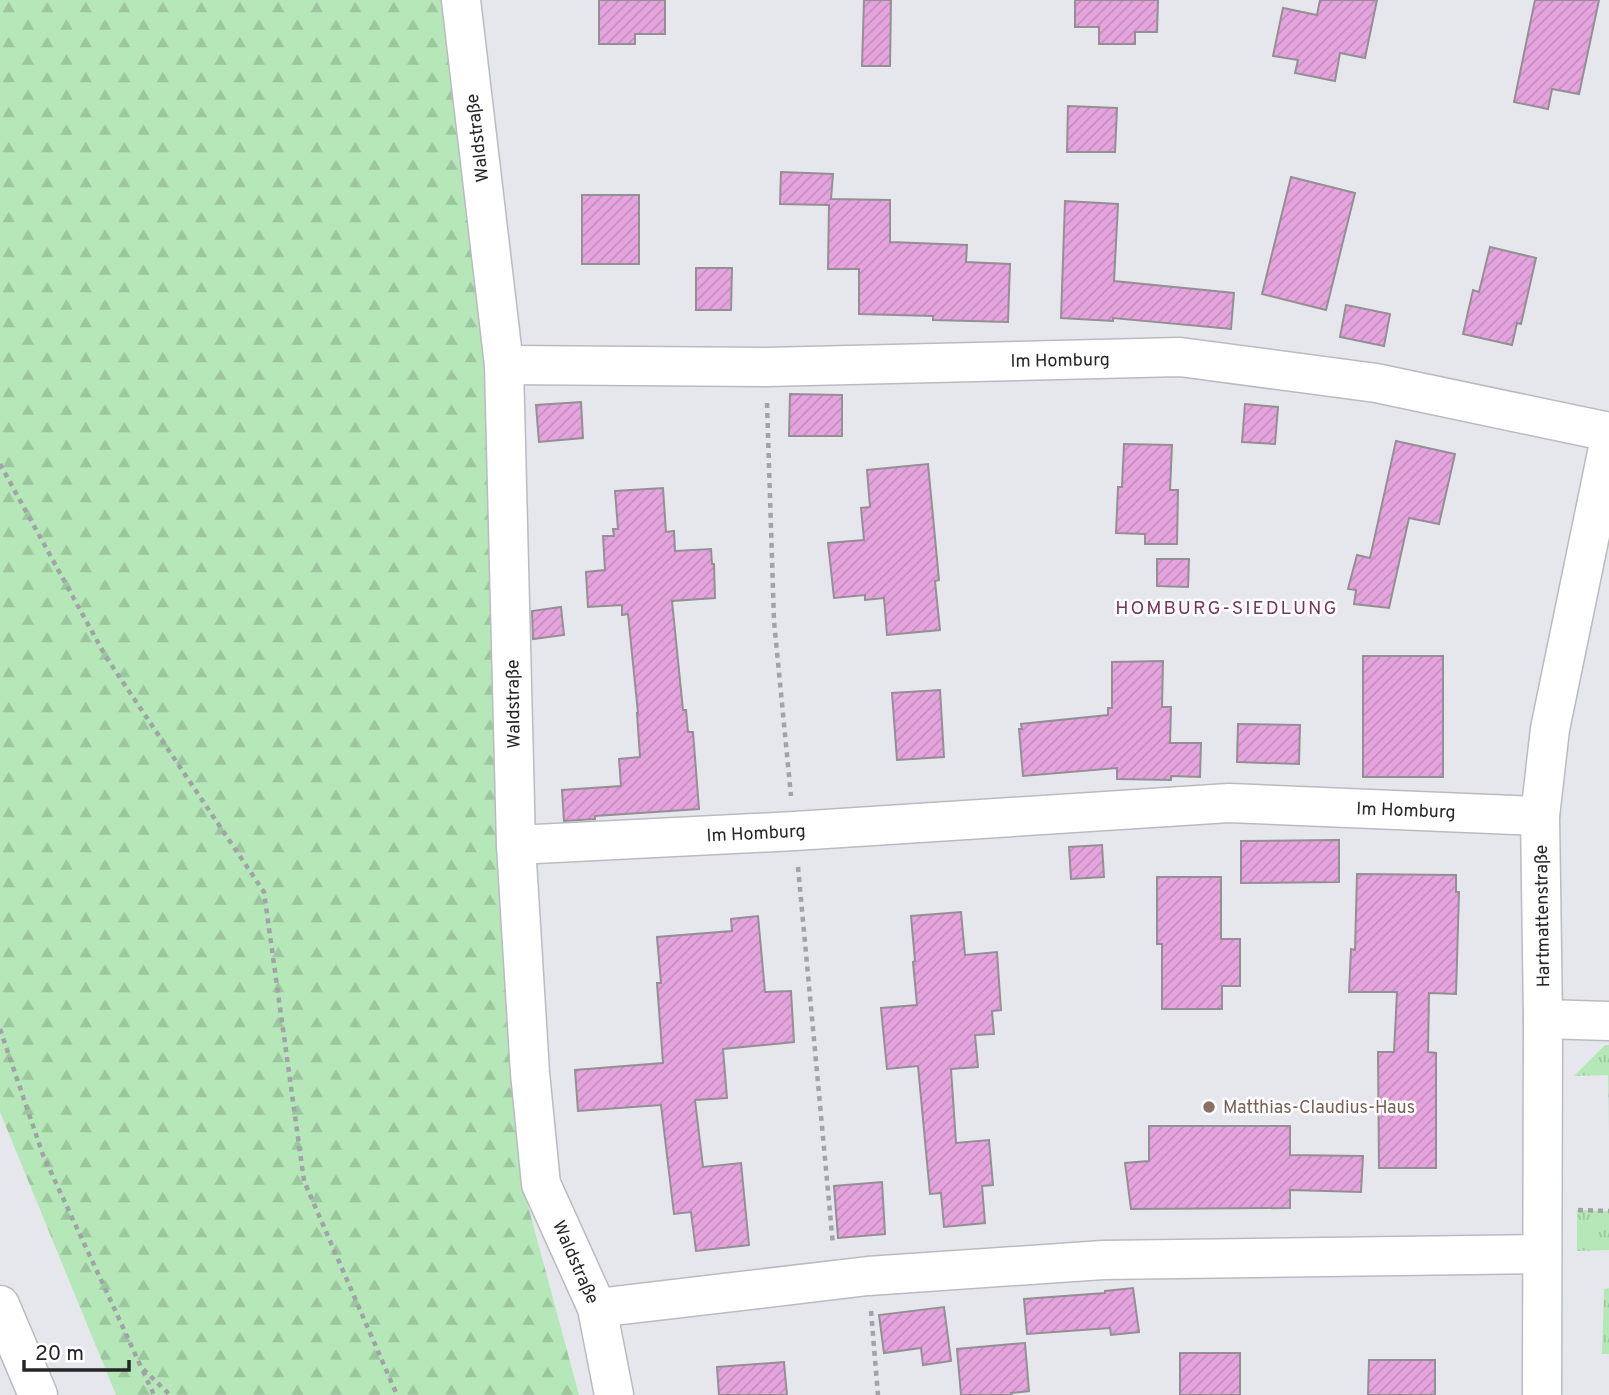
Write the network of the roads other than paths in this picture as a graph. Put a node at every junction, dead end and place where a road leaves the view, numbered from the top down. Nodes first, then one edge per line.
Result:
1 (461, 0) edge
2 (504, 365) junction
3 (1609, 432) edge
4 (1609, 443) edge
5 (1540, 816) junction
6 (516, 845) junction
7 (1543, 1019) junction
8 (1609, 1021) edge
9 (1542, 1254) junction
10 (0, 1305) edge
11 (597, 1308) junction
12 (38, 1395) edge
13 (614, 1395) edge
14 (1542, 1395) edge

1 - 2 main road, Waldstraße
2 - 3 main road, Im Homburg
2 - 6 main road, Waldstraße
4 - 5 main road, Hartmattenstraße
5 - 6 main road, Im Homburg
5 - 7 main road, Hartmattenstraße
6 - 11 main road, Waldstraße
7 - 8 main road
7 - 9 main road, Hartmattenstraße
9 - 11 main road
9 - 14 main road, Hartmattenstraße
10 - 12 main road
11 - 13 main road, Waldstraße

